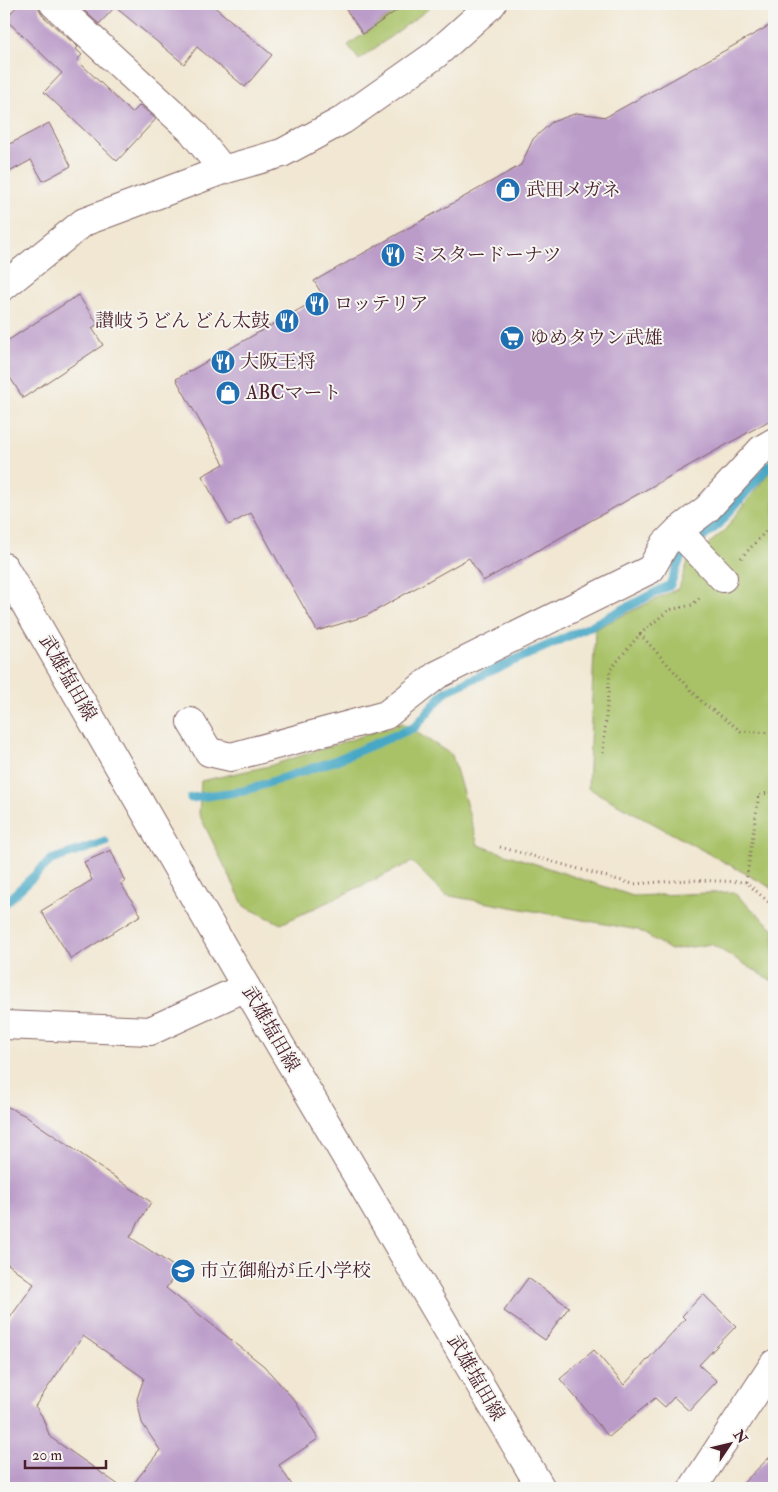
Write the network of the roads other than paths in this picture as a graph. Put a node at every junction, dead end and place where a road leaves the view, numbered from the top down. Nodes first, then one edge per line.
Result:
1 (54, 4) edge
2 (492, 4) edge
3 (224, 170) junction
4 (4, 286) edge
5 (774, 442) edge
6 (678, 531) junction
7 (4, 567) edge
8 (723, 578) road end
9 (192, 722) dead end
10 (246, 988) junction
11 (4, 1025) edge
12 (774, 1364) edge
13 (541, 1488) edge
14 (693, 1488) edge

1 - 3 main road
2 - 3 main road
3 - 4 main road
5 - 6 main road
6 - 8 main road
6 - 9 main road
7 - 10 main road, 武雄塩田線
10 - 11 main road
10 - 13 main road, 武雄塩田線
12 - 14 main road

